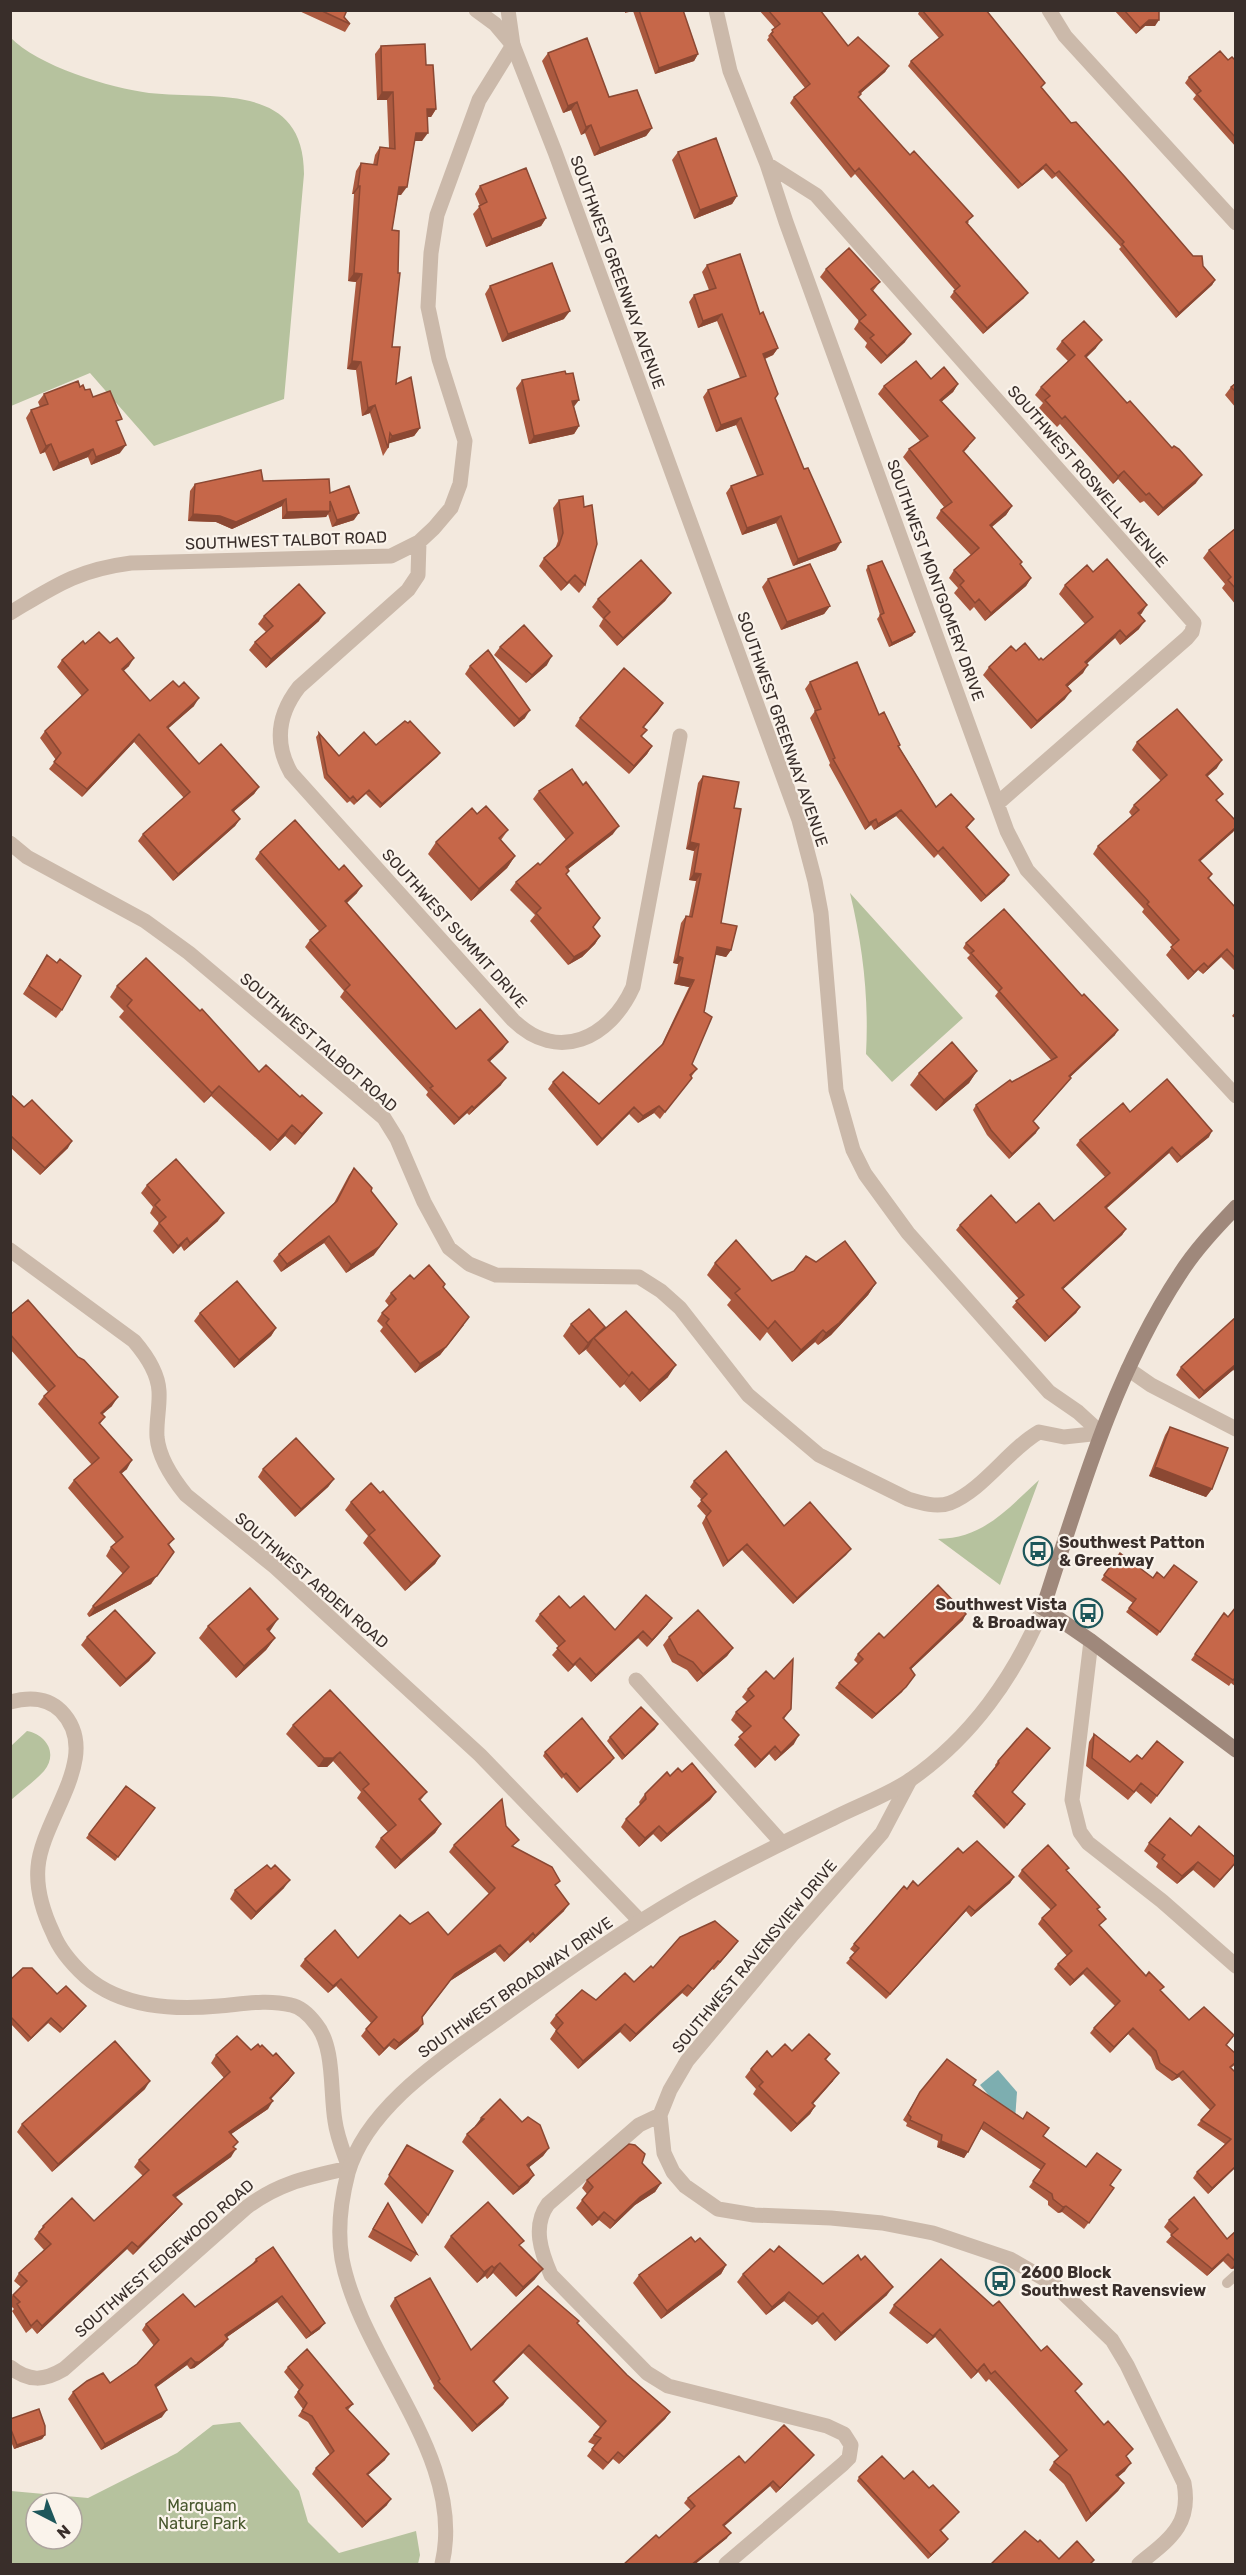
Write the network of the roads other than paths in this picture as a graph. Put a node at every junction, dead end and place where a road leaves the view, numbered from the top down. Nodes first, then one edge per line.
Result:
1 (476, 10) edge
2 (508, 10) edge
3 (716, 10) edge
4 (1048, 10) edge
5 (513, 45) junction
6 (767, 164) junction
7 (1236, 224) edge
8 (419, 542) junction
9 (10, 613) edge
10 (680, 736) dead end
11 (998, 803) junction
12 (10, 843) edge
13 (1236, 1096) edge
14 (1236, 1207) edge
15 (10, 1250) edge
16 (1128, 1369) junction
17 (1236, 1429) edge
18 (1101, 1433) junction
19 (1043, 1608) junction
20 (1091, 1641) junction
21 (636, 1680) dead end
22 (10, 1702) edge
23 (1236, 1750) edge
24 (910, 1780) junction
25 (782, 1843) junction
26 (640, 1921) junction
27 (1236, 1966) edge
28 (660, 2115) junction
29 (349, 2169) junction
30 (1236, 2275) edge
31 (1227, 2283) dead end
32 (10, 2367) edge
33 (442, 2565) edge
34 (726, 2565) edge
35 (1139, 2565) edge

1 - 5 street
2 - 5 street, SOUTHWEST GREENWAY AVENUE
3 - 6 street, SOUTHWEST MONTGOMERY DRIVE
4 - 7 street
5 - 8 street, SOUTHWEST TALBOT ROAD
5 - 18 street, SOUTHWEST GREENWAY AVENUE
6 - 11 street, SOUTHWEST MONTGOMERY DRIVE
6 - 11 street, SOUTHWEST ROSWELL AVENUE
8 - 9 street, SOUTHWEST TALBOT ROAD
8 - 10 street, SOUTHWEST SUMMIT DRIVE
11 - 13 street, SOUTHWEST MONTGOMERY DRIVE
12 - 18 street, SOUTHWEST TALBOT ROAD
14 - 16 main road
15 - 26 street, SOUTHWEST ARDEN ROAD
16 - 17 street
16 - 18 main road
18 - 19 main road
19 - 20 main road
19 - 24 street, SOUTHWEST BROADWAY DRIVE
20 - 23 main road
20 - 27 street
21 - 25 street
22 - 29 street
24 - 25 street, SOUTHWEST BROADWAY DRIVE
24 - 28 street, SOUTHWEST RAVENSVIEW DRIVE
25 - 26 street, SOUTHWEST BROADWAY DRIVE
26 - 29 street, SOUTHWEST BROADWAY DRIVE
28 - 34 street
28 - 35 street, SOUTHWEST RAVENSVIEW DRIVE
29 - 32 street, SOUTHWEST EDGEWOOD ROAD
29 - 33 street, SOUTHWEST BROADWAY DRIVE
30 - 31 lane

